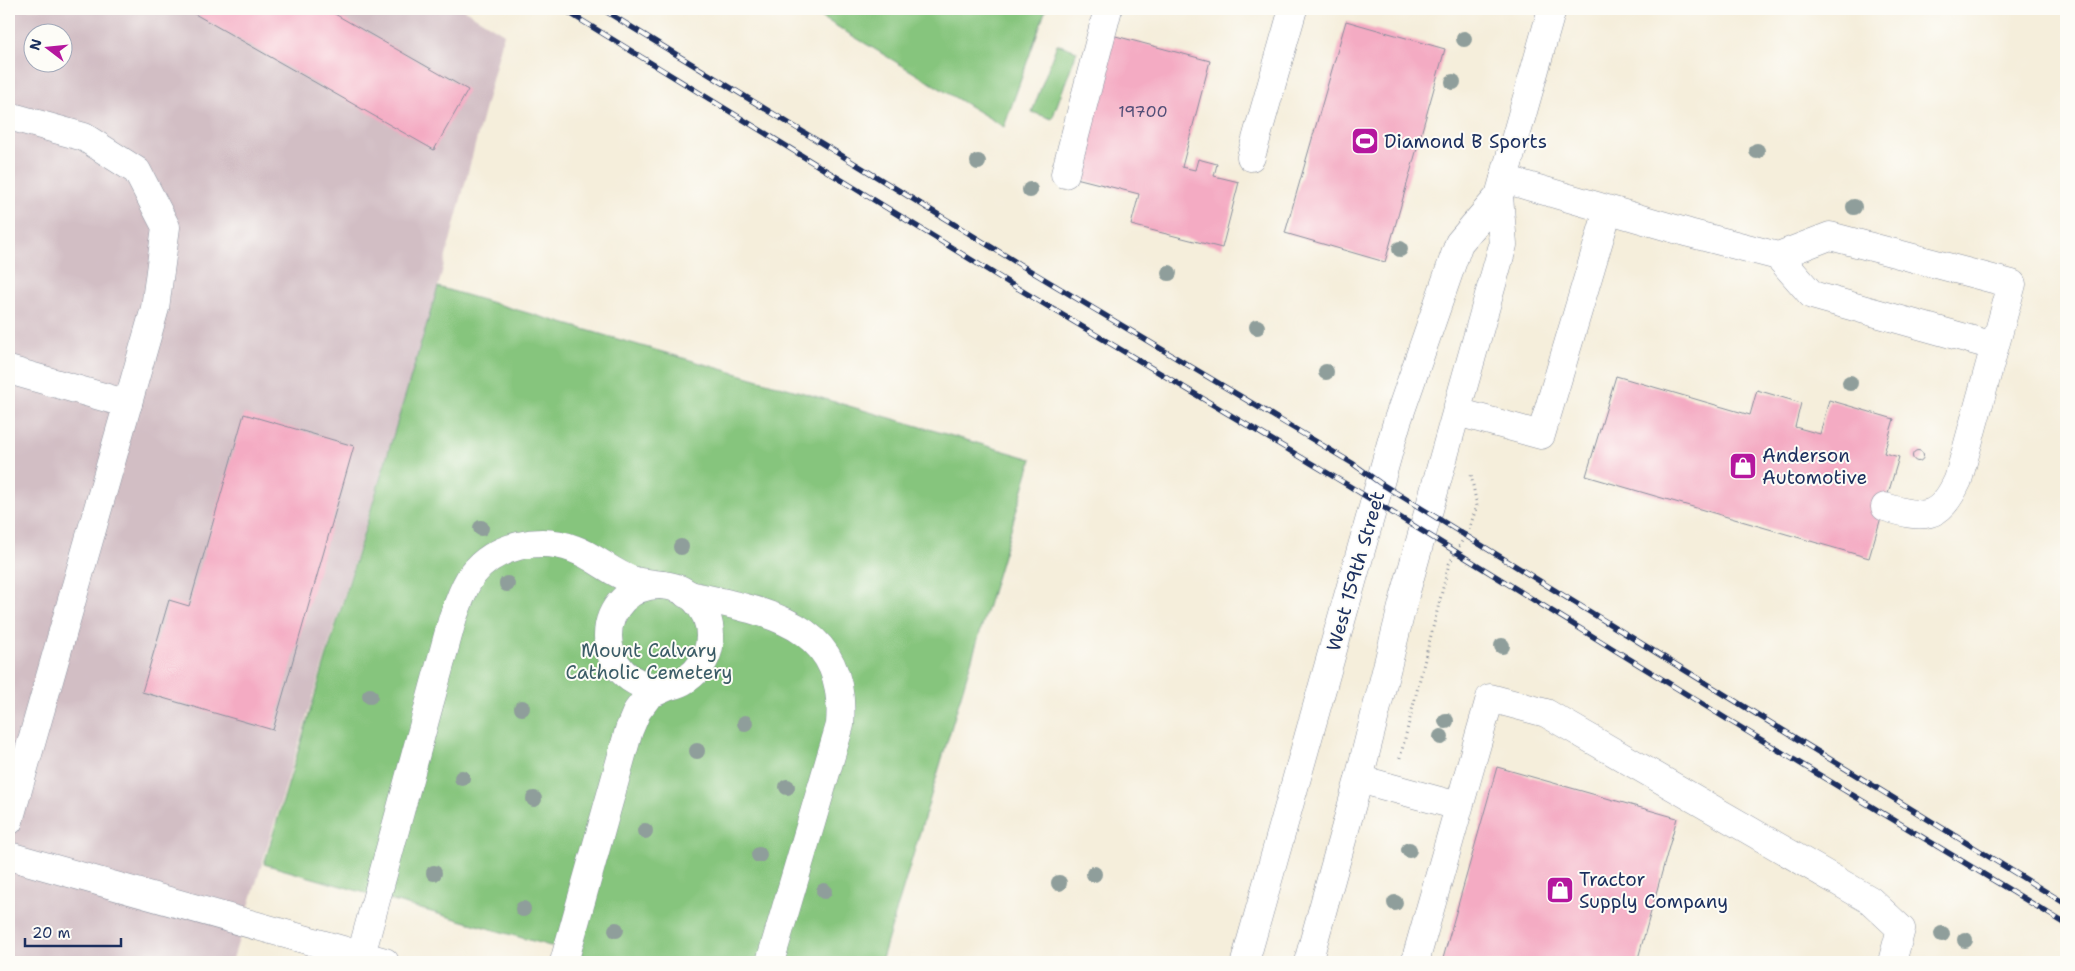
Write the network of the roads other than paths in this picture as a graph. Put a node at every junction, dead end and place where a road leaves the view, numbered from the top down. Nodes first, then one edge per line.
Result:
1 (1108, 9) edge
2 (1293, 9) edge
3 (1552, 9) edge
4 (9, 116) edge
5 (1251, 157) dead end
6 (1065, 174) dead end
7 (1501, 188) junction
8 (1608, 210) junction
9 (1778, 256) junction
10 (1994, 346) junction
11 (9, 370) edge
12 (128, 404) junction
13 (1457, 412) junction
14 (1884, 507) dead end
15 (610, 568) junction
16 (674, 589) junction
17 (728, 604) junction
18 (618, 607) junction
19 (710, 632) junction
20 (619, 667) junction
21 (667, 687) junction
22 (629, 730) junction
23 (1359, 779) junction
24 (1458, 806) junction
25 (9, 821) edge
26 (9, 856) edge
27 (373, 959) edge
28 (564, 962) edge
29 (770, 962) edge
30 (1245, 962) edge
31 (1308, 962) edge
32 (1415, 962) edge
33 (1892, 962) edge

1 - 6 main road
2 - 5 main road
3 - 7 main road, West 159th Street
4 - 12 main road
7 - 8 main road
7 - 13 main road, West 159th Street
7 - 30 main road, West 159th Street
8 - 9 main road
8 - 13 main road
9 - 10 main road
9 - 10 main road
10 - 14 main road
11 - 12 main road
12 - 25 main road
13 - 23 main road, West 159th Street
15 - 16 main road
15 - 18 main road
15 - 27 main road
16 - 17 main road
16 - 18 main road
16 - 19 main road
17 - 19 main road
17 - 29 main road
18 - 20 main road
19 - 21 main road
20 - 21 main road
20 - 22 main road
21 - 22 main road
22 - 28 main road
23 - 24 main road
23 - 31 main road, West 159th Street
24 - 32 main road
24 - 33 main road
26 - 27 main road

